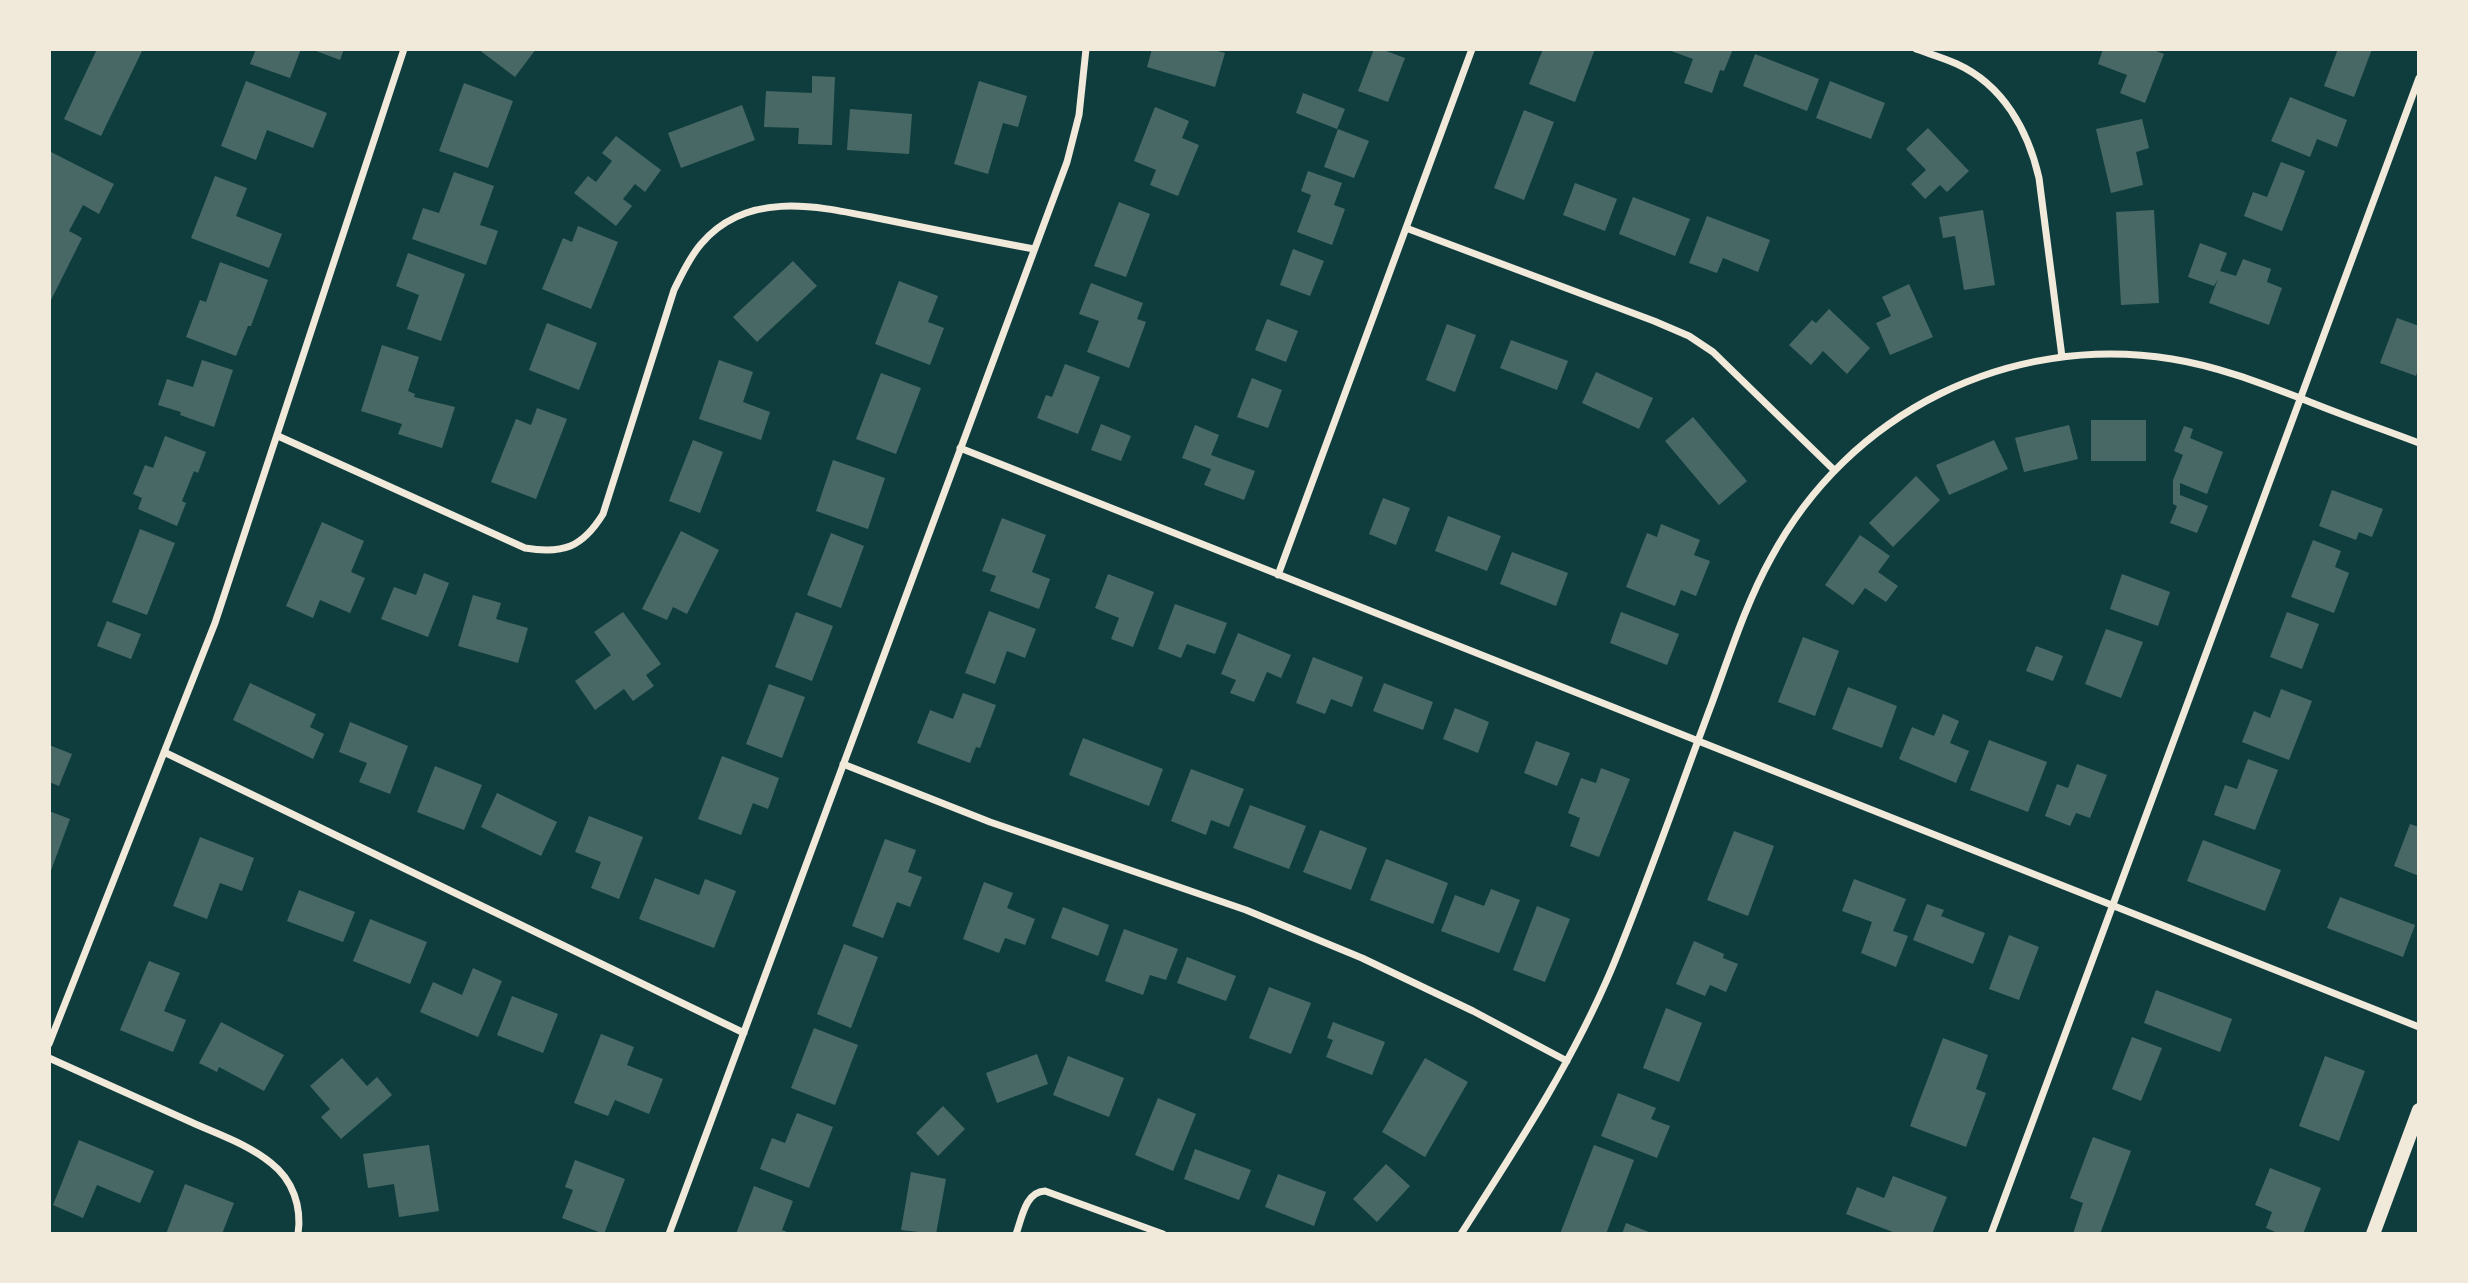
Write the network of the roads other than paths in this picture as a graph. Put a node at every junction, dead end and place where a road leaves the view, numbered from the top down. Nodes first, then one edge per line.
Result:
1 (404, 49) edge
2 (1086, 49) edge
3 (1472, 49) edge
4 (1916, 49) edge
5 (2419, 78) edge
6 (1406, 229) junction
7 (1034, 249) junction
8 (2062, 357) junction
9 (2300, 398) junction
10 (278, 436) junction
11 (2419, 443) edge
12 (960, 449) junction
13 (1834, 470) junction
14 (1278, 575) junction
15 (1698, 741) junction
16 (164, 752) junction
17 (843, 764) junction
18 (2112, 905) junction
19 (2419, 1027) edge
20 (744, 1033) junction
21 (49, 1044) edge
22 (49, 1058) edge
23 (1567, 1062) junction
24 (2419, 1110) edge
25 (298, 1234) edge
26 (669, 1234) edge
27 (1016, 1234) edge
28 (1163, 1234) edge
29 (1461, 1234) edge
30 (1991, 1234) edge
31 (2373, 1234) edge

1 - 10 street
2 - 7 street
3 - 6 street
4 - 8 street
5 - 9 street
6 - 13 street
6 - 14 street
7 - 10 street
7 - 12 street
8 - 9 street
8 - 13 street
9 - 11 street
9 - 18 street
10 - 16 street
12 - 14 street
12 - 17 street
13 - 15 street
14 - 15 street
15 - 18 street
15 - 23 street
16 - 20 street
16 - 21 street
17 - 20 street
17 - 23 street
18 - 19 street
18 - 30 street
20 - 26 street
22 - 25 street
23 - 29 street
24 - 31 main road
27 - 28 street

